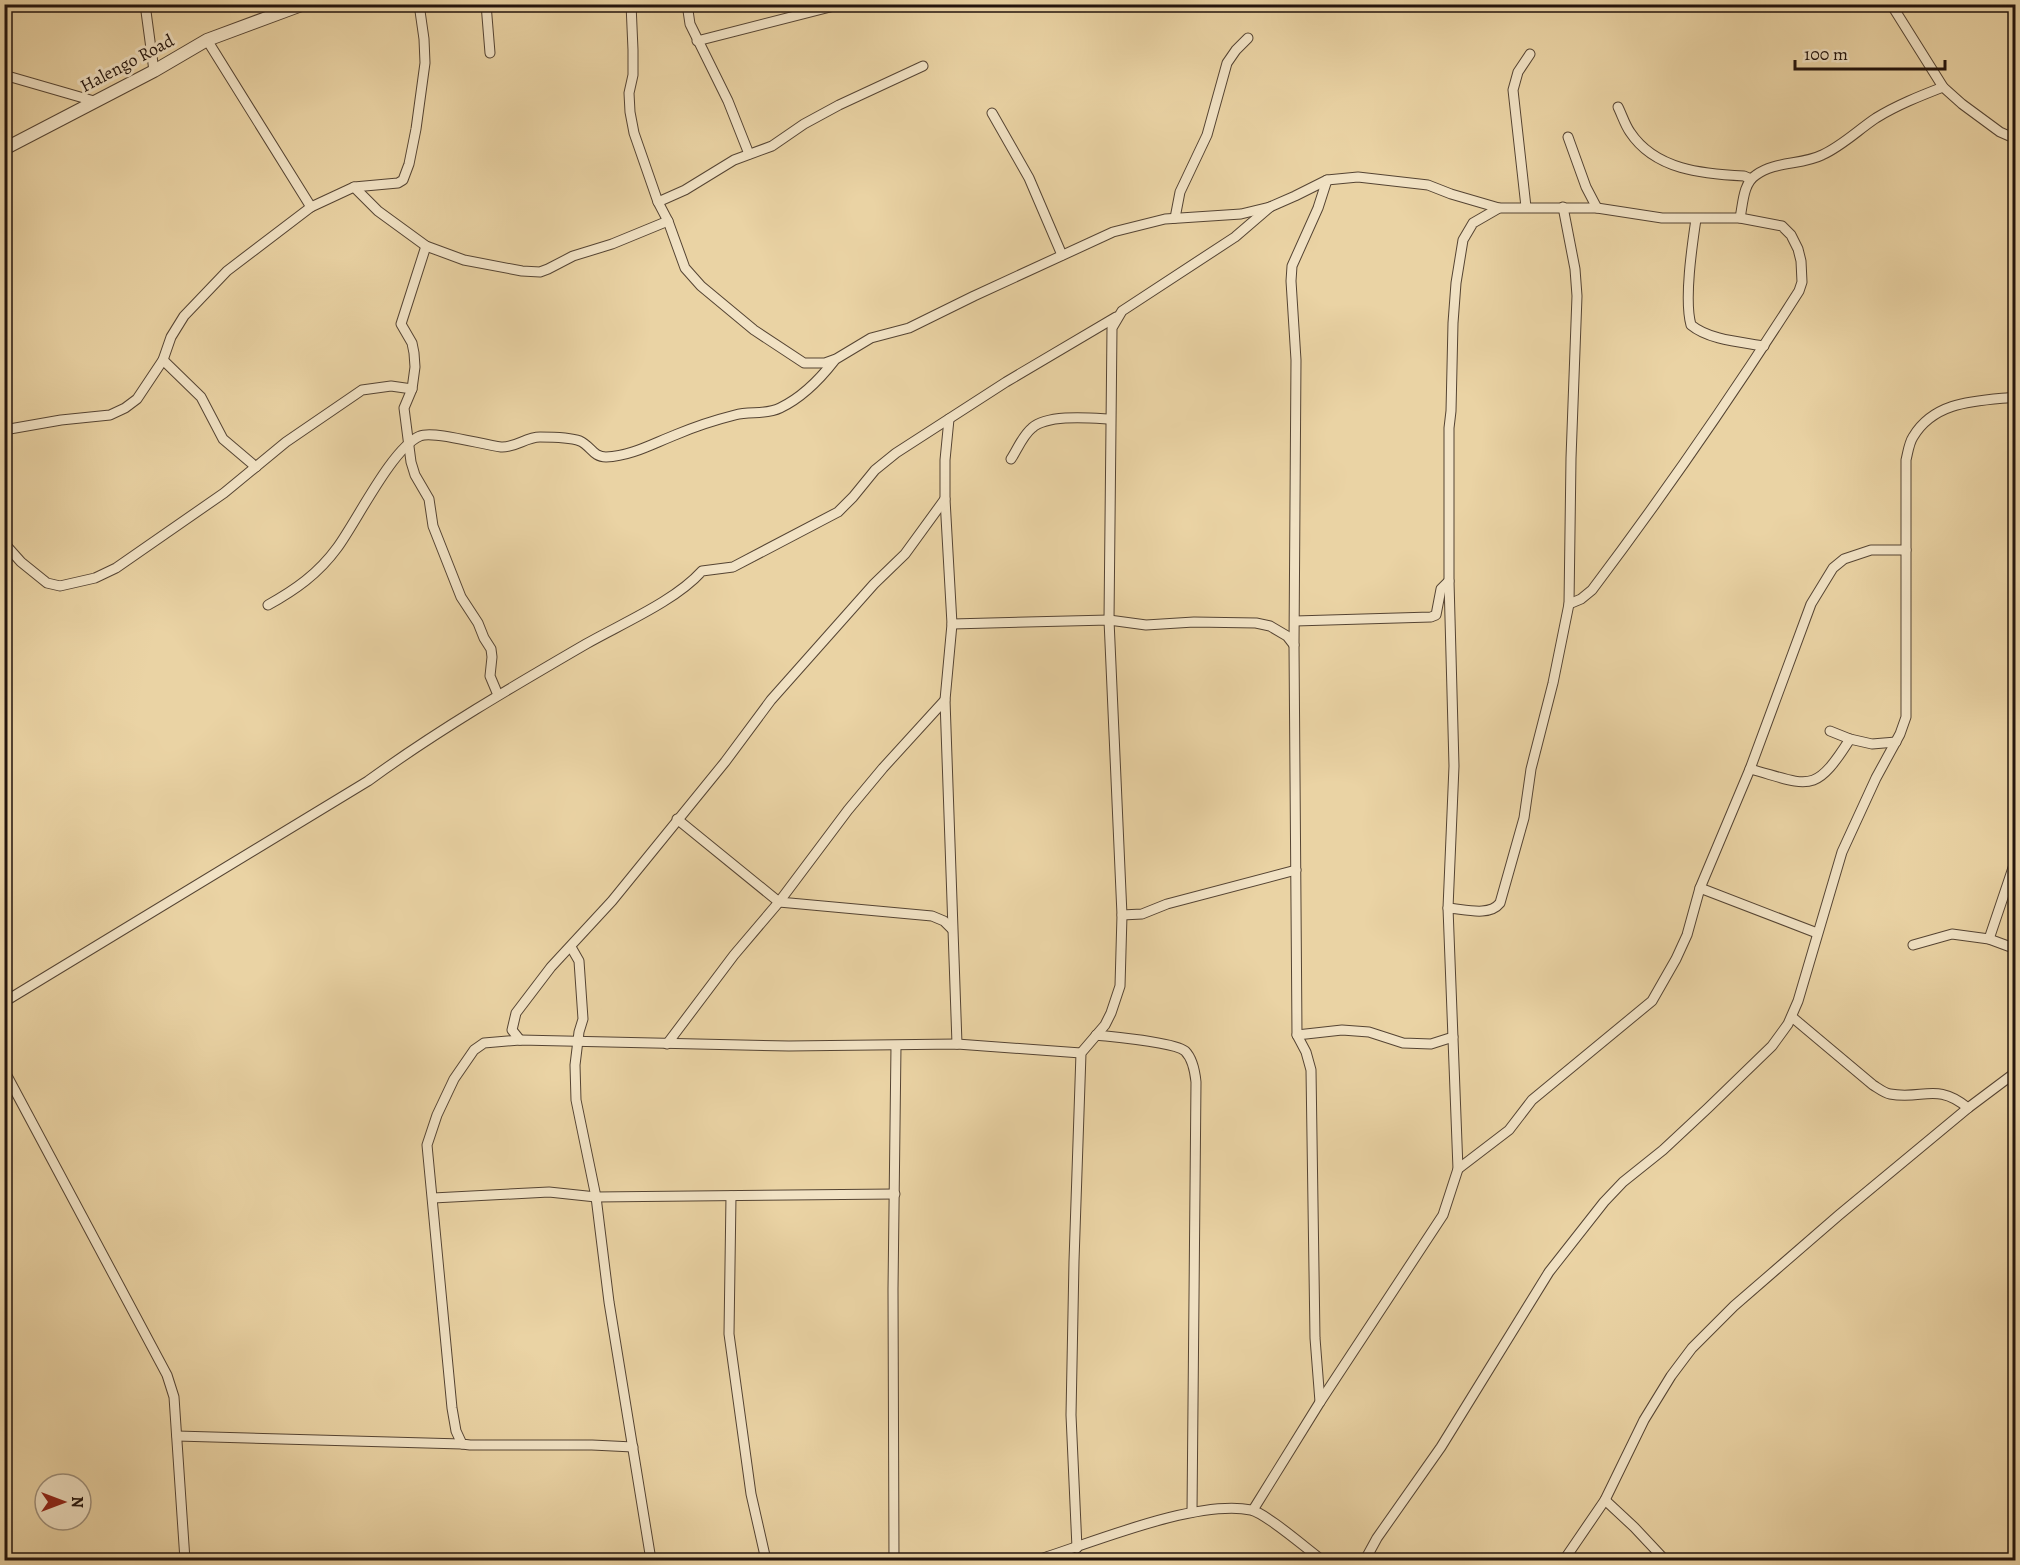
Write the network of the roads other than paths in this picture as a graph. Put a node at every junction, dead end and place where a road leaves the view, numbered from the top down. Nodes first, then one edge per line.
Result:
1 (145, 4) edge
2 (304, 4) edge
3 (419, 4) edge
4 (486, 4) edge
5 (631, 4) edge
6 (687, 4) edge
7 (842, 4) edge
8 (1891, 4) edge
9 (1248, 38) dead end
10 (207, 40) junction
11 (697, 41) junction
12 (490, 53) dead end
13 (1530, 54) dead end
14 (923, 66) dead end
15 (154, 71) junction
16 (4, 75) edge
17 (1943, 87) junction
18 (94, 101) junction
19 (1618, 107) dead end
20 (992, 113) dead end
21 (1568, 137) dead end
22 (2016, 139) edge
23 (4, 149) edge
24 (749, 153) junction
25 (1751, 179) junction
26 (1327, 180) junction
27 (354, 187) junction
28 (658, 202) junction
29 (311, 207) junction
30 (1270, 207) junction
31 (1526, 207) junction
32 (1563, 207) junction
33 (1499, 208) junction
34 (1597, 208) junction
35 (1175, 218) junction
36 (1740, 218) junction
37 (1696, 219) junction
38 (668, 221) junction
39 (426, 246) junction
40 (1062, 255) junction
41 (1116, 317) junction
42 (1764, 346) junction
43 (836, 359) junction
44 (163, 360) junction
45 (412, 389) junction
46 (2016, 397) edge
47 (949, 419) junction
48 (1110, 419) junction
49 (4, 430) edge
50 (410, 443) junction
51 (1011, 459) dead end
52 (256, 467) junction
53 (945, 499) junction
54 (4, 543) edge
55 (1906, 550) junction
56 (1449, 581) junction
57 (1569, 604) junction
58 (267, 605) dead end
59 (1109, 620) junction
60 (1295, 621) junction
61 (952, 624) junction
62 (1294, 645) junction
63 (498, 695) junction
64 (945, 700) junction
65 (1830, 731) dead end
66 (1850, 739) junction
67 (1896, 742) junction
68 (1750, 769) junction
69 (677, 819) junction
70 (2016, 859) edge
71 (1296, 870) junction
72 (1700, 888) junction
73 (779, 902) junction
74 (1448, 908) junction
75 (1122, 915) junction
76 (952, 928) junction
77 (1817, 933) junction
78 (1989, 939) junction
79 (1913, 945) dead end
80 (571, 947) junction
81 (2016, 949) edge
82 (4, 1002) edge
83 (1792, 1017) junction
84 (1096, 1035) junction
85 (1297, 1035) junction
86 (1453, 1037) junction
87 (520, 1040) junction
88 (577, 1042) junction
89 (667, 1044) junction
90 (957, 1044) junction
91 (896, 1046) junction
92 (1081, 1053) junction
93 (4, 1070) edge
94 (2016, 1072) edge
95 (1968, 1108) junction
96 (1458, 1169) junction
97 (895, 1194) junction
98 (731, 1196) junction
99 (597, 1197) junction
100 (433, 1198) junction
101 (1320, 1402) junction
102 (177, 1436) junction
103 (462, 1444) junction
104 (633, 1447) junction
105 (1605, 1500) junction
106 (1253, 1510) junction
107 (1192, 1512) junction
108 (1072, 1553) edge
109 (185, 1560) edge
110 (651, 1560) edge
111 (766, 1560) edge
112 (894, 1560) edge
113 (1037, 1560) edge
114 (1322, 1560) edge
115 (1365, 1560) edge
116 (1564, 1560) edge
117 (1665, 1560) edge

1 - 15 street
2 - 10 street, Halengo Road
3 - 27 street
4 - 12 street
5 - 28 street
6 - 11 street
7 - 11 street
8 - 17 street
9 - 35 street
10 - 15 street, Halengo Road
10 - 29 street
11 - 24 street
13 - 31 street
14 - 24 street
15 - 18 street, Halengo Road
16 - 18 street
17 - 22 street
17 - 25 street
18 - 23 street, Halengo Road
19 - 25 street
20 - 40 street
21 - 34 street
24 - 28 street
25 - 36 street
26 - 30 street
26 - 33 street
26 - 60 street
27 - 29 street
27 - 39 street
28 - 38 street
29 - 44 street
30 - 35 street
30 - 41 street
31 - 32 street
31 - 33 street
32 - 34 street
32 - 57 street
33 - 56 street
34 - 37 street
35 - 40 street
36 - 37 street
36 - 42 street
37 - 42 street
38 - 39 street
38 - 43 street
39 - 45 street
40 - 43 street
41 - 47 street
41 - 48 street
42 - 57 street
43 - 50 street
44 - 49 street
44 - 52 street
45 - 50 street
45 - 52 street
46 - 55 street
47 - 53 street
47 - 63 street
48 - 51 street
48 - 59 street
50 - 58 street
50 - 63 street
52 - 54 street
53 - 61 street
53 - 69 street
55 - 67 street
55 - 68 street
56 - 60 street
56 - 74 street
57 - 74 street
59 - 61 street
59 - 62 street
59 - 75 street
60 - 62 street
61 - 64 street
62 - 71 street
63 - 82 street
64 - 73 street
64 - 76 street
65 - 66 street
66 - 67 street
66 - 68 street
67 - 77 street
68 - 72 street
69 - 73 street
69 - 80 street
70 - 78 street
71 - 75 street
71 - 85 street
72 - 77 street
72 - 96 street
73 - 76 street
73 - 89 street
74 - 86 street
75 - 84 street
76 - 90 street
77 - 83 street
78 - 79 street
78 - 81 street
80 - 87 street
80 - 88 street
83 - 95 street
83 - 115 street
84 - 92 street
84 - 107 street
85 - 86 street
85 - 101 street
86 - 96 street
87 - 88 street
87 - 100 street
88 - 89 street
88 - 99 street
89 - 91 street
90 - 91 street
90 - 92 street
91 - 97 street
92 - 108 street
93 - 102 street
94 - 95 street
95 - 105 street
96 - 101 street
97 - 98 street
97 - 112 street
98 - 99 street
98 - 111 street
99 - 100 street
99 - 104 street
100 - 103 street
101 - 106 street
102 - 103 street
102 - 109 street
103 - 104 street
104 - 110 street
105 - 116 street
105 - 117 street
106 - 107 street
106 - 114 street
107 - 108 street
108 - 113 street

